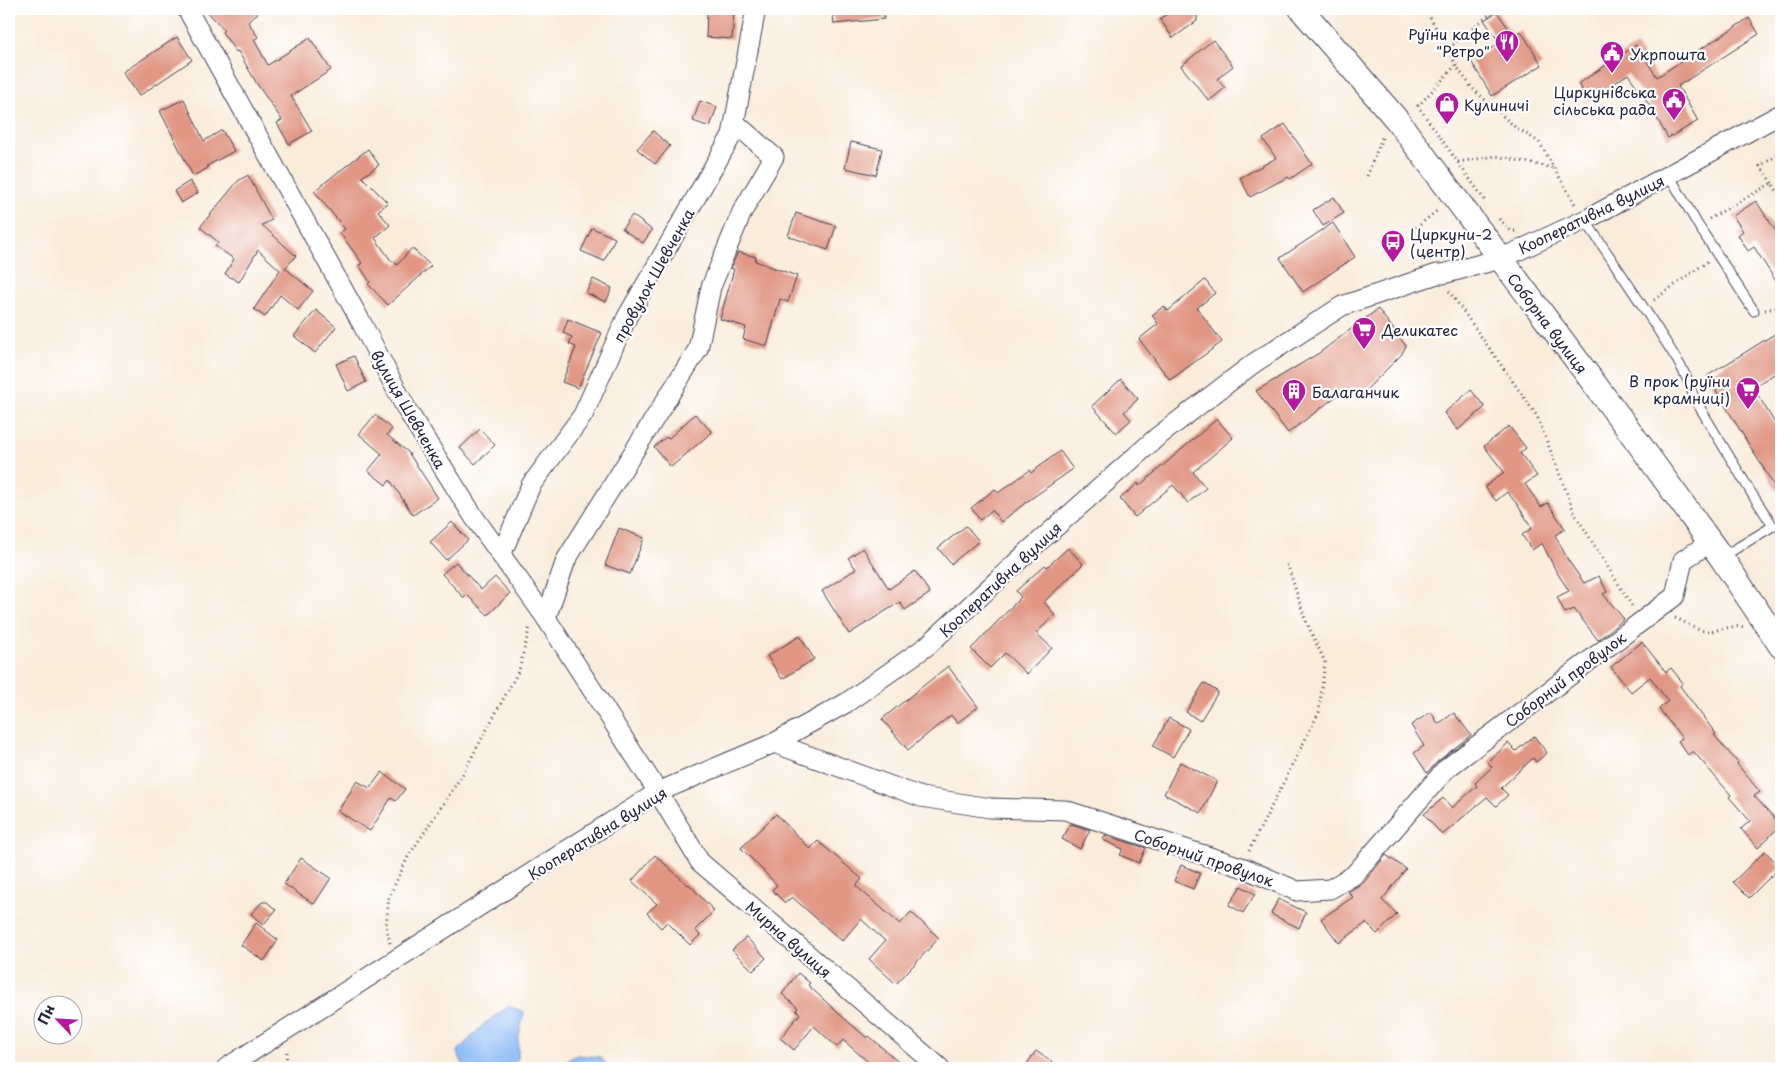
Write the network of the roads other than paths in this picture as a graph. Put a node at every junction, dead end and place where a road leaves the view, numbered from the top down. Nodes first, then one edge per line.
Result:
1 (187, 9) edge
2 (756, 9) edge
3 (1301, 9) edge
4 (1781, 114) edge
5 (735, 123) junction
6 (1669, 175) junction
7 (1585, 220) junction
8 (1500, 259) junction
9 (1754, 311) dead end
10 (1716, 550) junction
11 (501, 555) junction
12 (546, 618) junction
13 (1776, 652) edge
14 (774, 743) junction
15 (658, 792) junction
16 (226, 1068) edge
17 (940, 1068) edge

1 - 11 street, вулиця Шевченка
2 - 5 street, провулок Шевченка
3 - 8 street, Соборна вулиця
4 - 6 street, Кооперативна вулиця
5 - 11 street, провулок Шевченка
5 - 12 street
6 - 7 street, Кооперативна вулиця
6 - 9 lane
7 - 8 street, Кооперативна вулиця
7 - 10 lane
8 - 10 street, Соборна вулиця
8 - 14 street, Кооперативна вулиця
10 - 13 street, Соборна вулиця
10 - 14 street, Соборний провулок
11 - 12 street, вулиця Шевченка
12 - 15 street, вулиця Шевченка
14 - 15 street, Кооперативна вулиця
15 - 16 street, Кооперативна вулиця
15 - 17 street, Мирна вулиця

